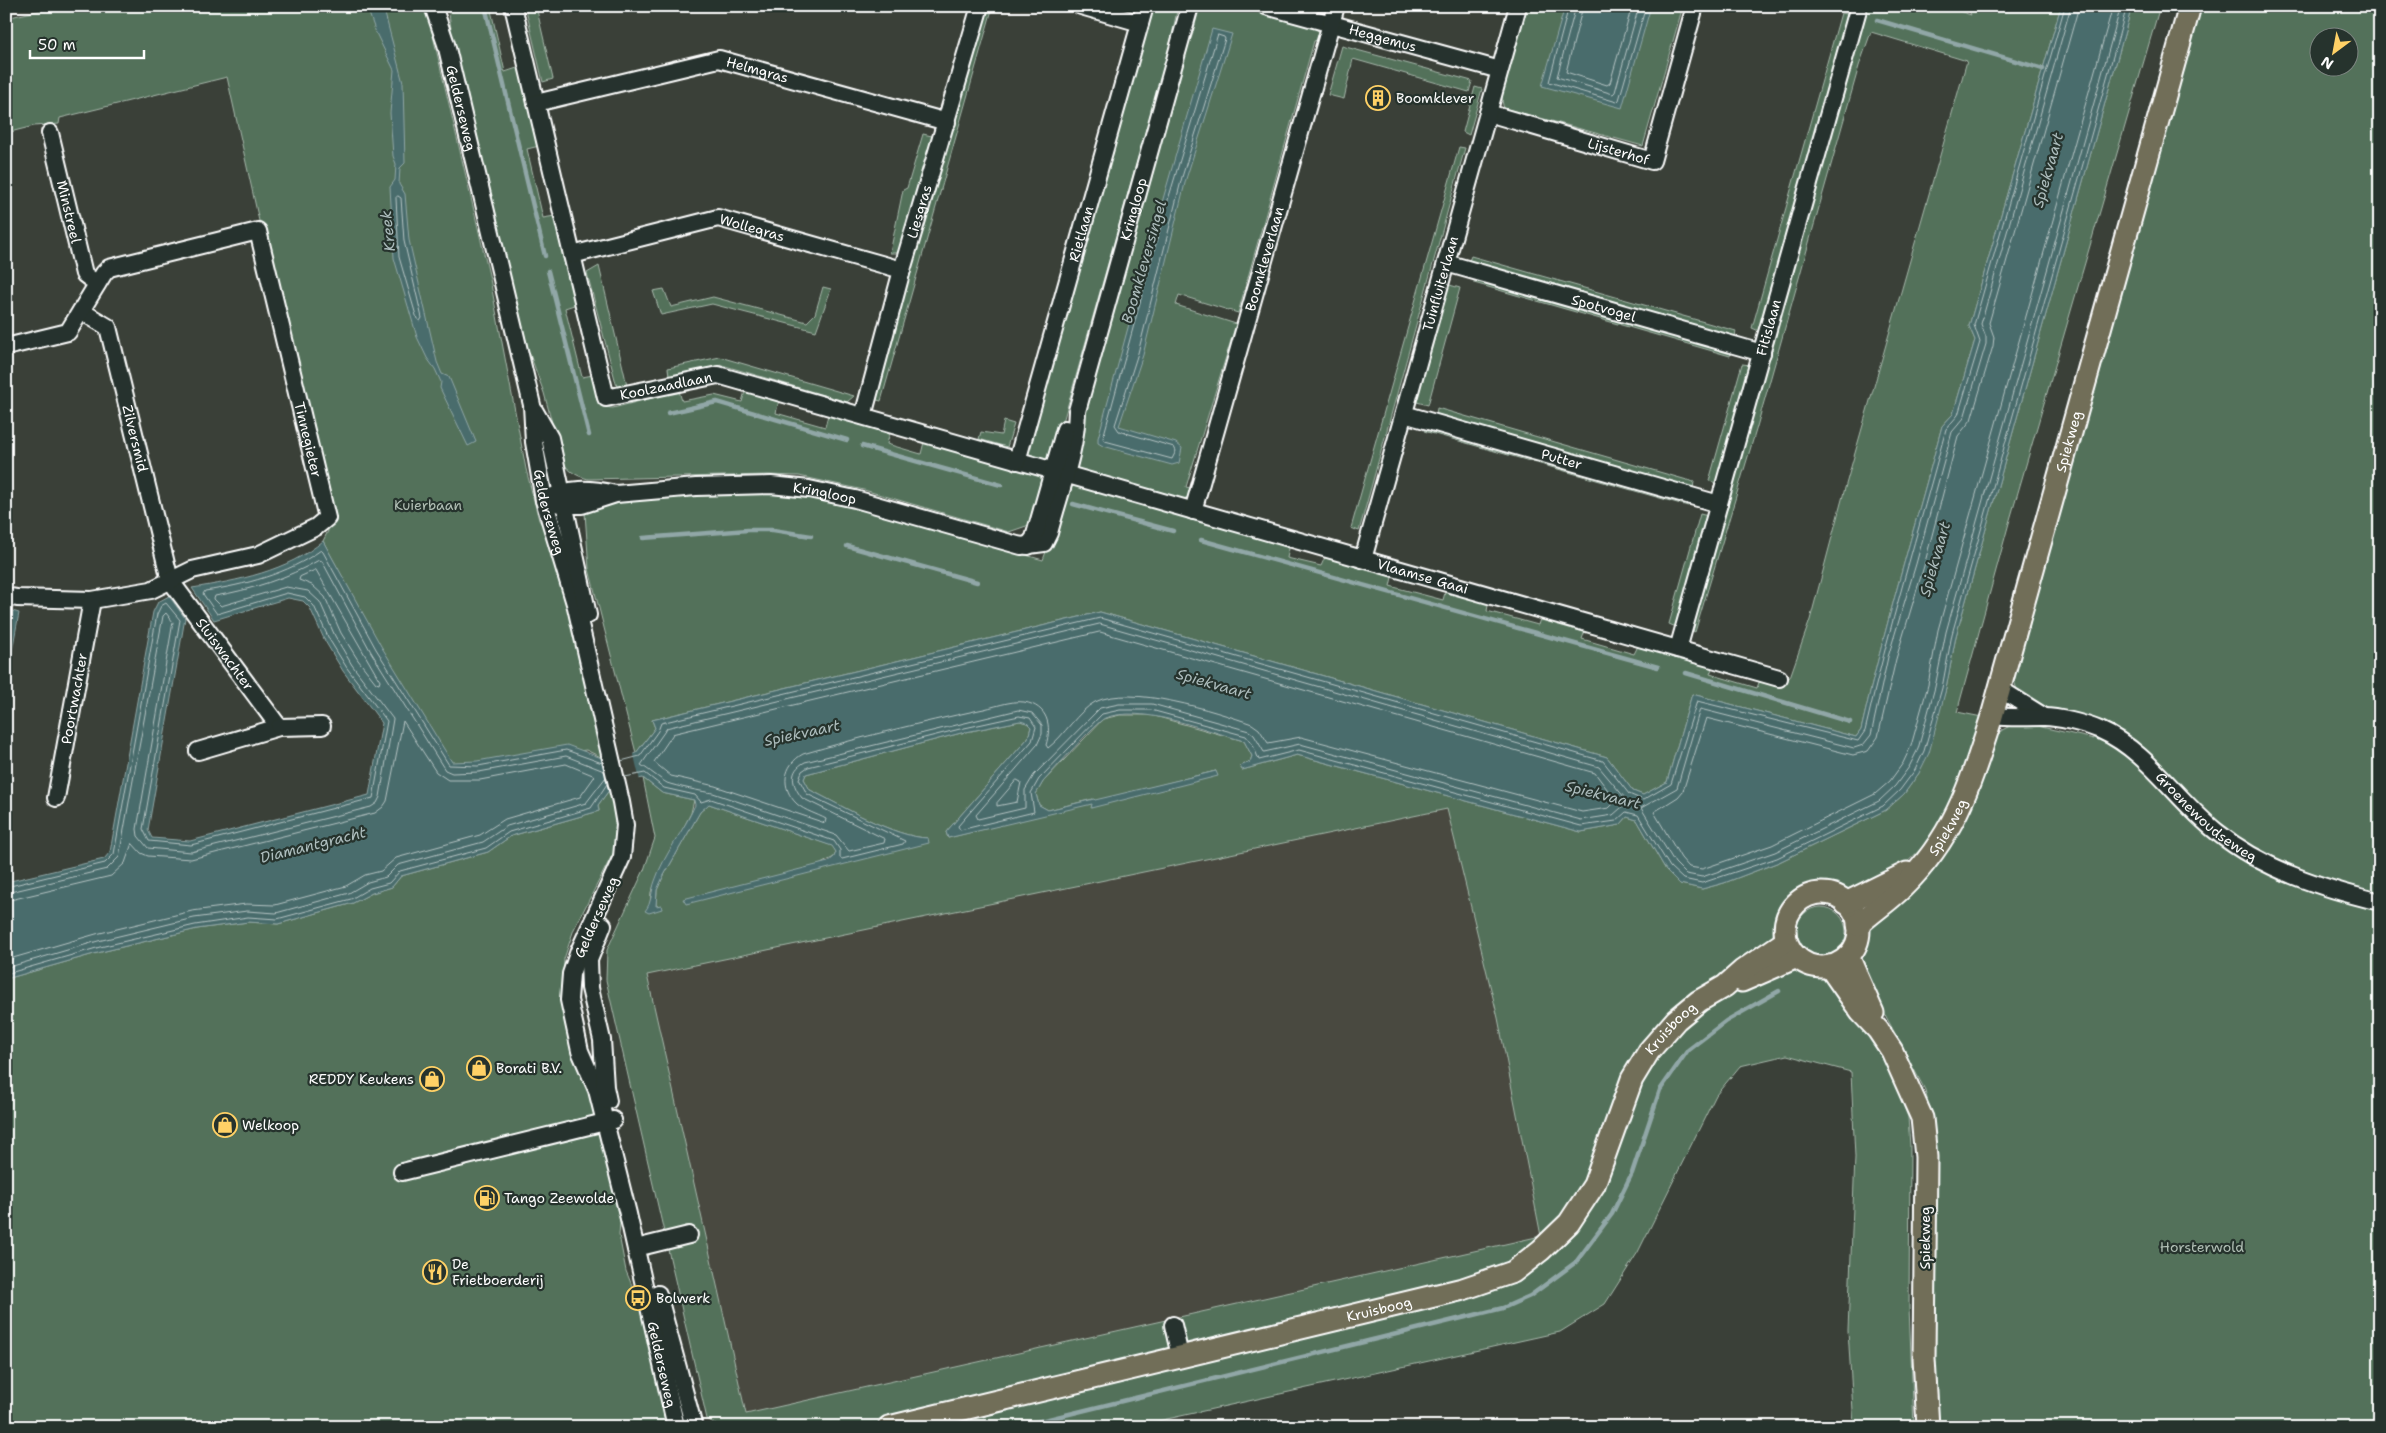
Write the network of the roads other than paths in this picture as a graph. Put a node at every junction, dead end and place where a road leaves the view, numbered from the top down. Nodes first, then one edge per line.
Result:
1 (433, 6) edge
2 (443, 6) edge
3 (513, 6) edge
4 (980, 6) edge
5 (1081, 6) edge
6 (1145, 6) edge
7 (1190, 6) edge
8 (1266, 6) edge
9 (1336, 6) edge
10 (1518, 6) edge
11 (1696, 6) edge
12 (1858, 6) edge
13 (2190, 6) edge
14 (1140, 24) junction
15 (1330, 25) junction
16 (446, 44) junction
17 (1500, 70) junction
18 (536, 104) junction
19 (1488, 113) junction
20 (947, 122) junction
21 (50, 133) dead end
22 (572, 255) junction
23 (1446, 262) junction
24 (902, 270) junction
25 (97, 284) junction
26 (81, 311) junction
27 (6, 347) edge
28 (1762, 353) junction
29 (532, 406) junction
30 (1404, 414) junction
31 (863, 416) junction
32 (1017, 461) junction
33 (1059, 473) junction
34 (562, 498) junction
35 (544, 500) junction
36 (1719, 504) junction
37 (1193, 511) junction
38 (1363, 559) junction
39 (170, 580) junction
40 (6, 596) edge
41 (92, 600) junction
42 (1678, 649) junction
43 (1779, 678) dead end
44 (2000, 689) junction
45 (1992, 716) junction
46 (2043, 716) junction
47 (322, 726) dead end
48 (279, 727) junction
49 (611, 742) junction
50 (198, 751) dead end
51 (56, 798) dead end
52 (626, 800) junction
53 (1922, 866) junction
54 (1846, 902) junction
55 (2380, 902) edge
56 (1858, 925) junction
57 (1792, 949) junction
58 (1848, 956) junction
59 (1829, 966) junction
60 (1878, 1030) junction
61 (609, 1121) junction
62 (402, 1172) dead end
63 (689, 1235) dead end
64 (641, 1247) junction
65 (1173, 1325) dead end
66 (1180, 1356) junction
67 (676, 1427) edge
68 (694, 1427) edge
69 (889, 1427) edge
70 (1928, 1427) edge

1 - 16 street, Gelderseweg
2 - 16 street, Gelderseweg
3 - 18 street, Koolzaadlaan
4 - 20 street, Liesgras
5 - 14 street
6 - 14 street, Rietlaan
7 - 33 street, Kringloop
8 - 15 street, Heggemus
9 - 15 street, Boomkleverlaan
10 - 17 street, Tuinfluiterlaan
11 - 19 street, Lijsterhof
12 - 28 street, Fitislaan
13 - 44 main road, Spiekweg
14 - 32 street, Rietlaan
15 - 17 street, Heggemus
15 - 37 street, Boomkleverlaan
16 - 29 street, Gelderseweg
17 - 19 street, Tuinfluiterlaan
18 - 20 street, Helmgras
18 - 22 street, Koolzaadlaan
19 - 23 street, Tuinfluiterlaan
20 - 24 street, Liesgras
21 - 25 street, Minstreel
22 - 24 street, Wollegras
22 - 31 street, Koolzaadlaan
23 - 28 street, Spotvogel
23 - 30 street, Tuinfluiterlaan
24 - 31 street, Liesgras
25 - 26 street, Tinnegieter
25 - 39 street, Tinnegieter
26 - 27 street, Tinnegieter
26 - 39 street, Zilversmid
28 - 36 street, Fitislaan
29 - 34 street, Gelderseweg
29 - 35 street, Gelderseweg
30 - 36 street, Putter
30 - 38 street, Tuinfluiterlaan
31 - 32 street, Koolzaadlaan
32 - 33 street, Koolzaadlaan
33 - 34 street, Kringloop
33 - 37 street, Vlaamse Gaai
34 - 35 street, Kringloop
34 - 49 street, Gelderseweg
35 - 49 street, Gelderseweg
36 - 42 street, Fitislaan
37 - 38 street, Vlaamse Gaai
38 - 42 street, Vlaamse Gaai
39 - 41 street, Tinnegieter
39 - 48 street, Sluiswachter
40 - 41 street, Tinnegieter
41 - 51 street, Poortwachter
42 - 43 street, Vlaamse Gaai
44 - 45 main road, Spiekweg
44 - 46 street, Groenewoudseweg
45 - 46 street, Groenewoudseweg
45 - 53 main road, Spiekweg
46 - 55 street, Groenewoudseweg
47 - 48 street
48 - 50 street
49 - 52 street, Gelderseweg
52 - 61 street, Gelderseweg
52 - 61 street, Gelderseweg
53 - 54 main road, Spiekweg
53 - 56 main road, Spiekweg
54 - 56 main road
54 - 57 main road
56 - 58 main road
57 - 59 main road
57 - 66 main road, Kruisboog
58 - 59 main road
58 - 60 main road, Spiekweg
59 - 60 main road, Spiekweg
60 - 70 main road, Spiekweg
61 - 62 street
61 - 64 street, Gelderseweg
63 - 64 street
64 - 67 street, Gelderseweg
64 - 68 street, Gelderseweg
65 - 66 street
66 - 69 main road, Kruisboog

